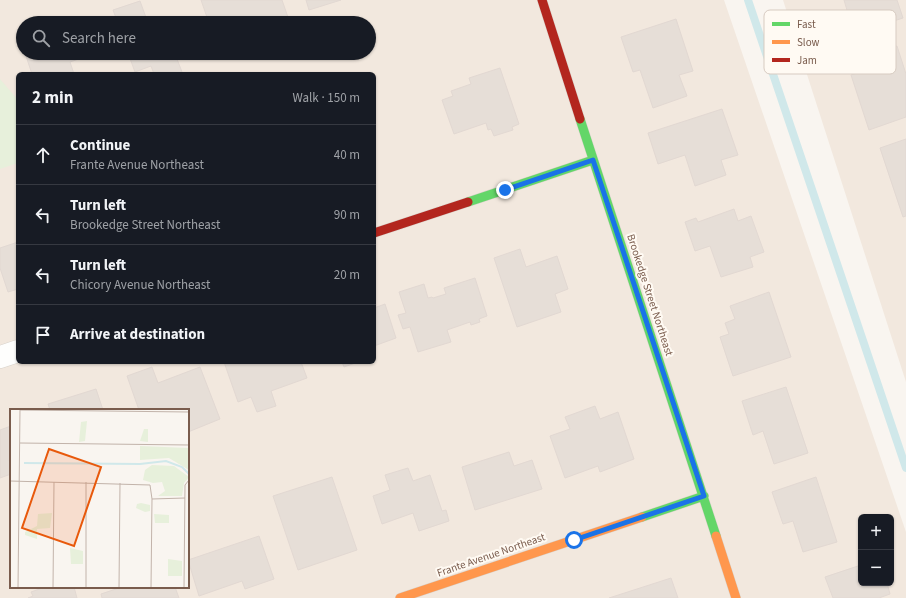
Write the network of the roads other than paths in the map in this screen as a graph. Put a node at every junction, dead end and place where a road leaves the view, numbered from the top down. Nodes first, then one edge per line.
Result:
1 (542, 0) edge
2 (593, 160) junction
3 (376, 232) edge
4 (16, 352) edge
5 (0, 357) edge
6 (704, 496) junction
7 (400, 598) edge
8 (736, 598) edge

1 - 2 street, Brookedge Street Northeast
2 - 3 street
2 - 6 street, Brookedge Street Northeast
4 - 5 street
6 - 7 street, Frante Avenue Northeast
6 - 8 street, Brookedge Street Northeast

